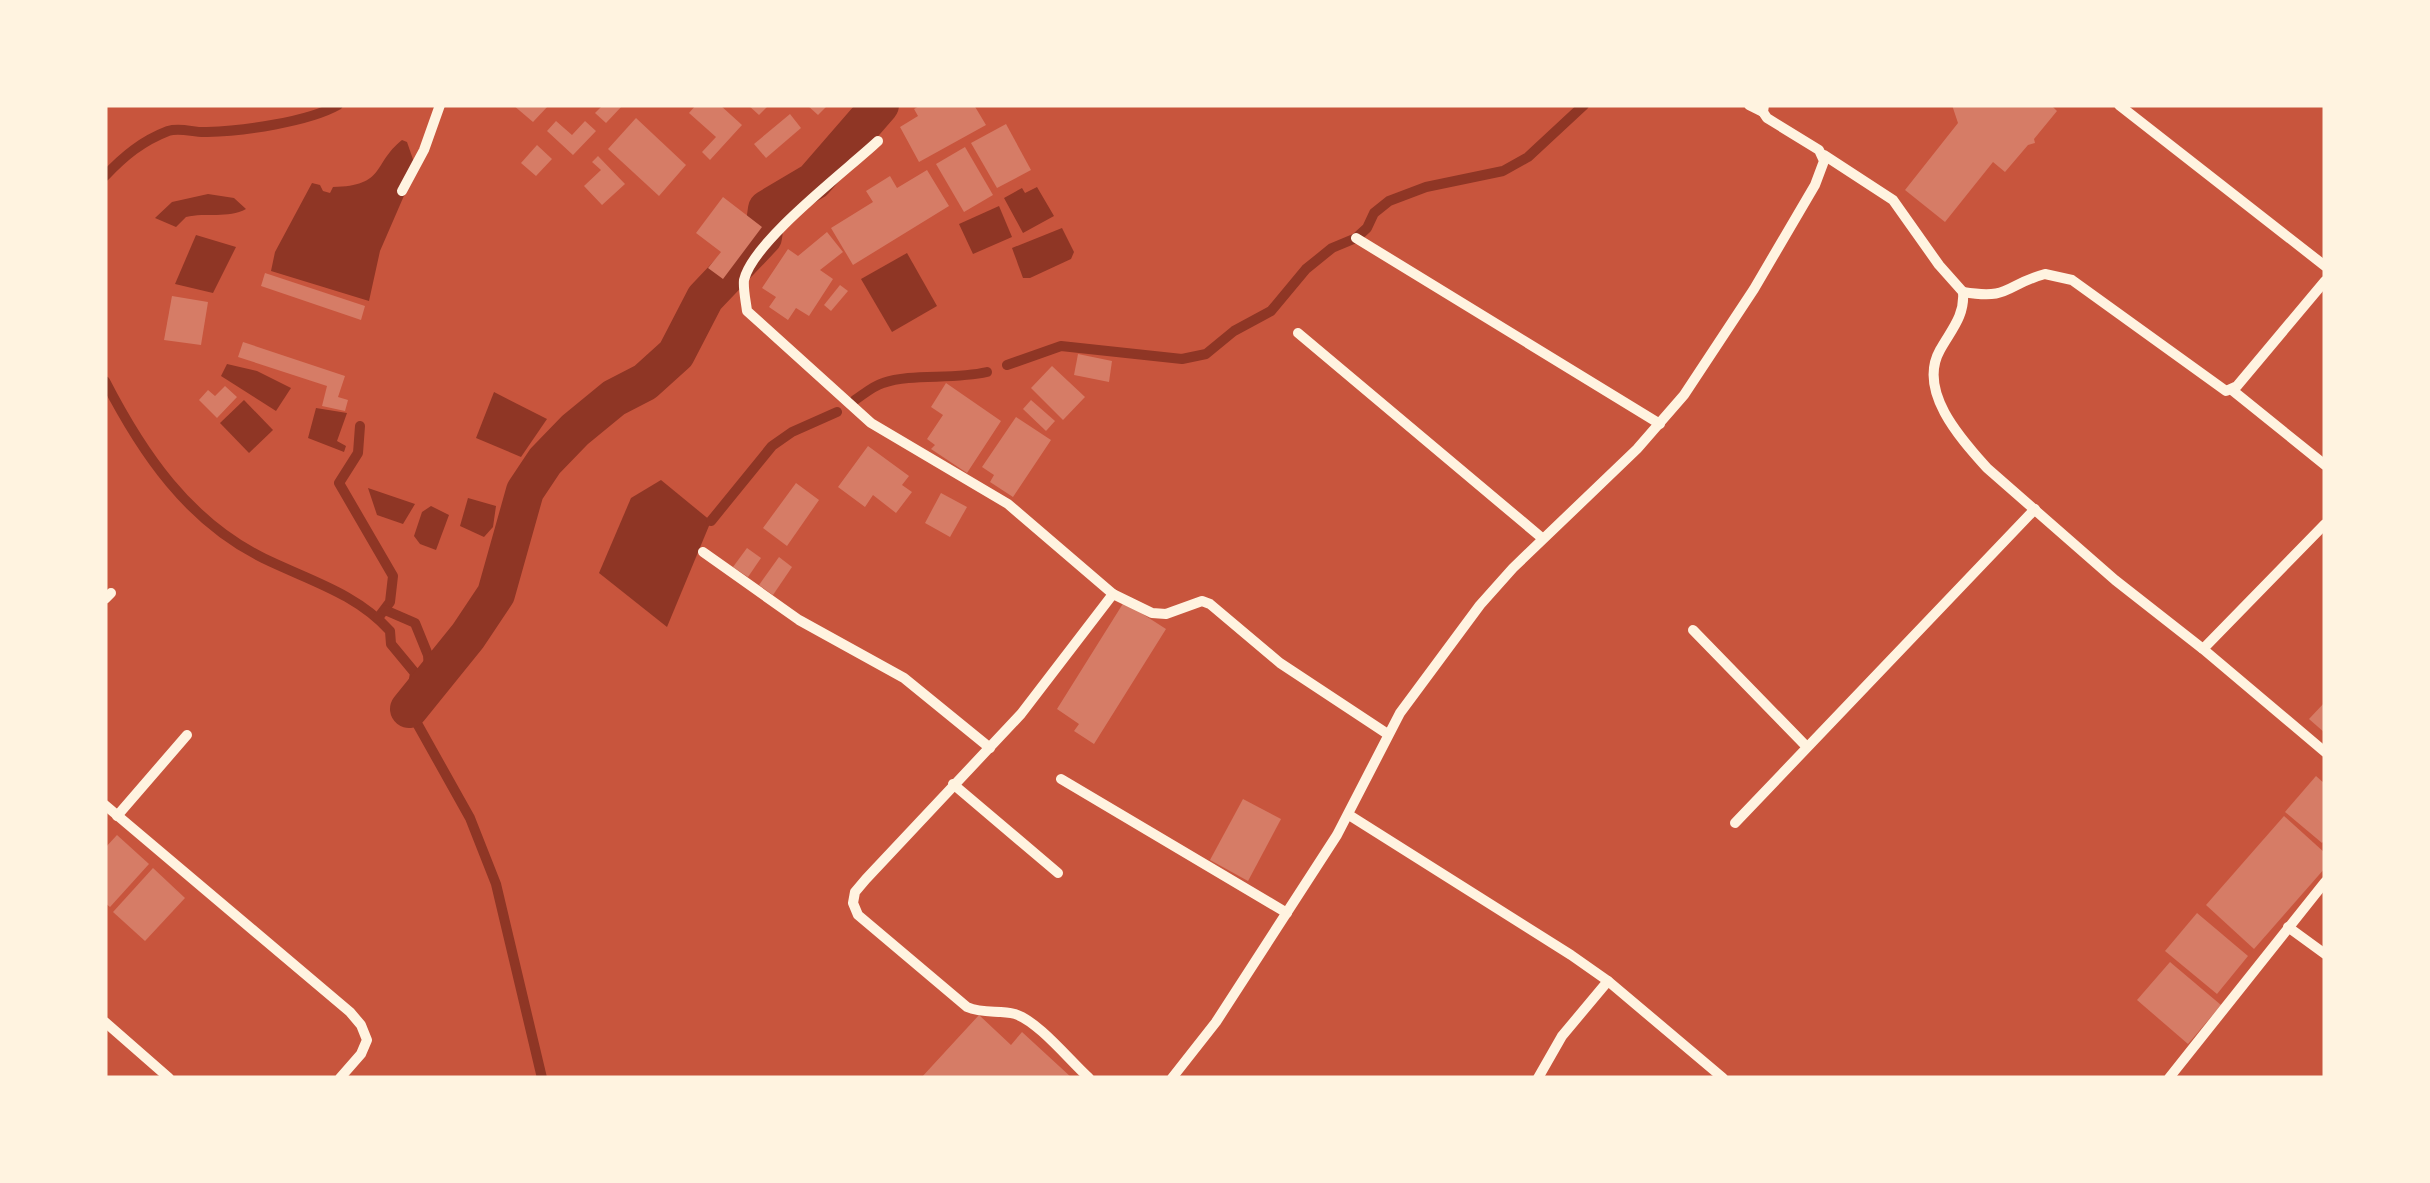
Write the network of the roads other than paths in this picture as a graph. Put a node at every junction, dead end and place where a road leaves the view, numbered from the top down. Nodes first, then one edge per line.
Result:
1 (440, 105) edge
2 (1748, 105) edge
3 (2119, 105) edge
4 (1764, 108) edge
5 (878, 142) dead end
6 (1824, 156) junction
7 (402, 191) dead end
8 (1356, 238) dead end
9 (2325, 266) edge
10 (2325, 281) edge
11 (1962, 292) junction
12 (1298, 334) dead end
13 (2232, 390) junction
14 (1660, 424) junction
15 (2325, 464) edge
16 (2035, 509) junction
17 (2325, 524) edge
18 (1542, 538) junction
19 (703, 552) dead end
20 (1113, 594) junction
21 (1693, 630) dead end
22 (2203, 649) junction
23 (1386, 733) junction
24 (187, 735) dead end
25 (1806, 745) junction
26 (990, 748) junction
27 (2325, 752) edge
28 (1061, 779) dead end
29 (953, 784) junction
30 (105, 805) edge
31 (1349, 815) junction
32 (117, 816) junction
33 (1735, 823) dead end
34 (1058, 873) dead end
35 (2325, 882) edge
36 (1287, 913) junction
37 (2288, 927) junction
38 (2325, 954) edge
39 (1608, 982) junction
40 (105, 1022) edge
41 (169, 1078) edge
42 (340, 1078) edge
43 (1089, 1078) edge
44 (1172, 1078) edge
45 (1538, 1078) edge
46 (1723, 1078) edge
47 (2170, 1078) edge

1 - 7 street
2 - 4 street
3 - 9 street
4 - 6 street
5 - 20 street
6 - 11 street
6 - 14 street
8 - 14 street
10 - 13 street
11 - 13 street
11 - 16 street
12 - 18 street
13 - 15 street
14 - 18 street
16 - 22 street
16 - 25 street
17 - 22 street
18 - 23 street
19 - 26 street
20 - 23 street
20 - 26 street
21 - 25 street
22 - 27 street
23 - 31 street
24 - 32 street
25 - 33 street
26 - 29 street
28 - 36 street
29 - 34 street
29 - 43 street
30 - 32 street
31 - 36 street
31 - 39 street
32 - 42 street
35 - 37 street
36 - 44 street
37 - 38 street
37 - 47 street
39 - 45 street
39 - 46 street
40 - 41 street

